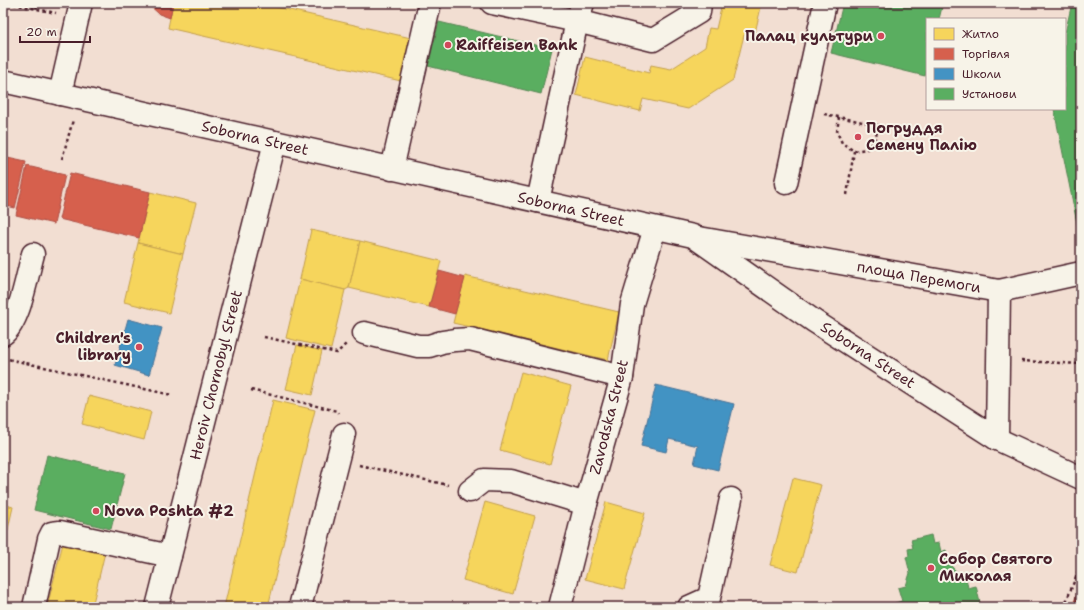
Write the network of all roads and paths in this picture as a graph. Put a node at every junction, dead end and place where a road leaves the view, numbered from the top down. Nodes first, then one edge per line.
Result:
1 (8, 3) edge
2 (38, 3) edge
3 (430, 3) edge
4 (492, 3) edge
5 (700, 3) edge
6 (825, 3) edge
7 (36, 8) junction
8 (79, 10) edge
9 (580, 12) edge
10 (3, 81) edge
11 (60, 94) junction
12 (802, 109) junction
13 (839, 117) junction
14 (879, 125) junction
15 (906, 131) dead end
16 (275, 142) junction
17 (854, 151) junction
18 (392, 168) junction
19 (786, 183) dead end
20 (847, 195) dead end
21 (538, 201) junction
22 (655, 228) junction
23 (693, 236) junction
24 (33, 254) dead end
25 (1081, 273) edge
26 (999, 291) junction
27 (364, 333) joint
28 (3, 334) edge
29 (264, 337) dead end
30 (3, 358) edge
31 (998, 359) junction
32 (1081, 364) edge
33 (622, 377) junction
34 (172, 395) dead end
35 (344, 434) dead end
36 (997, 439) junction
37 (1081, 478) edge
38 (470, 491) dead end
39 (731, 499) dead end
40 (586, 504) junction
41 (170, 556) junction
42 (1081, 564) edge
43 (34, 607) edge
44 (157, 607) edge
45 (300, 607) edge
46 (560, 607) edge
47 (689, 607) edge
48 (1064, 607) edge

1 - 7 path
2 - 7 path
3 - 18 main road
4 - 9 main road
5 - 9 main road
6 - 12 main road
7 - 8 path
8 - 11 main road
9 - 21 main road
10 - 11 main road, Soborna Street
11 - 16 main road, Soborna Street
12 - 13 path
12 - 19 main road
13 - 14 path
13 - 17 path
14 - 15 path
14 - 17 path
16 - 18 main road, Soborna Street
16 - 41 main road, Heroiv Chornobyl Street
17 - 20 path
18 - 21 main road, Soborna Street
21 - 22 main road, Soborna Street
22 - 23 main road, Soborna Street
22 - 33 main road, Zavodska Street
23 - 26 main road, площа Перемоги
23 - 36 main road, Soborna Street
24 - 28 main road
25 - 26 main road
26 - 31 main road, площа Перемоги
27 - 29 path
27 - 33 main road
30 - 34 path
31 - 32 path
31 - 36 main road, площа Перемоги
33 - 40 main road, Zavodska Street
35 - 45 main road
36 - 37 main road, Soborna Street
38 - 40 main road
39 - 47 main road
40 - 46 main road, Zavodska Street
41 - 43 main road
41 - 44 main road, Heroiv Chornobyl Street
42 - 48 path

